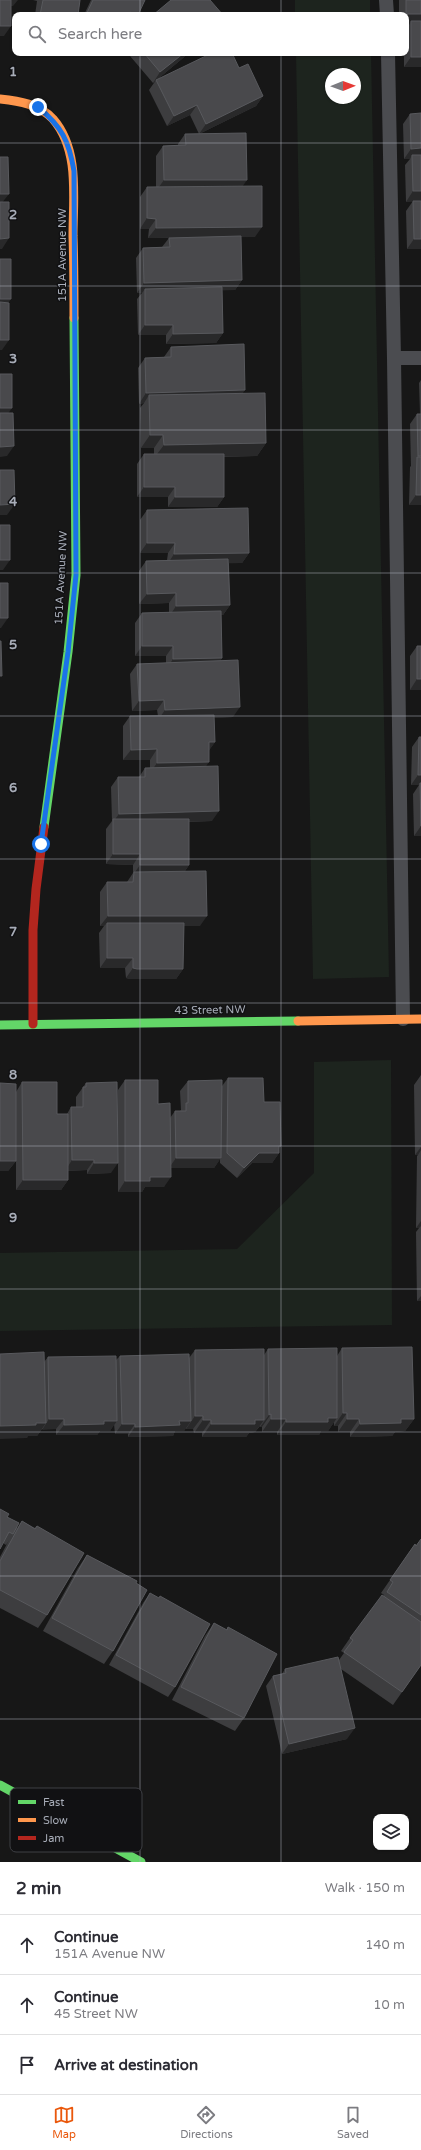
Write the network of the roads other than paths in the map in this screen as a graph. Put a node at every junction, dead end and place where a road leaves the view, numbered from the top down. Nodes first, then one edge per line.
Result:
1 (386, 0) edge
2 (387, 12) edge
3 (388, 56) edge
4 (0, 99) edge
5 (394, 358) junction
6 (421, 358) edge
7 (403, 1019) junction
8 (421, 1019) edge
9 (0, 1024) edge
10 (33, 1024) junction
11 (0, 1785) edge
12 (10, 1790) edge
13 (123, 1852) edge
14 (141, 1862) edge

1 - 2 lane
3 - 5 lane
4 - 10 street, 151A Avenue NW
5 - 6 lane
5 - 7 lane
7 - 8 street, 43 Street NW
7 - 10 street, 43 Street NW
9 - 10 street, 43 Street NW
11 - 12 street
13 - 14 street

